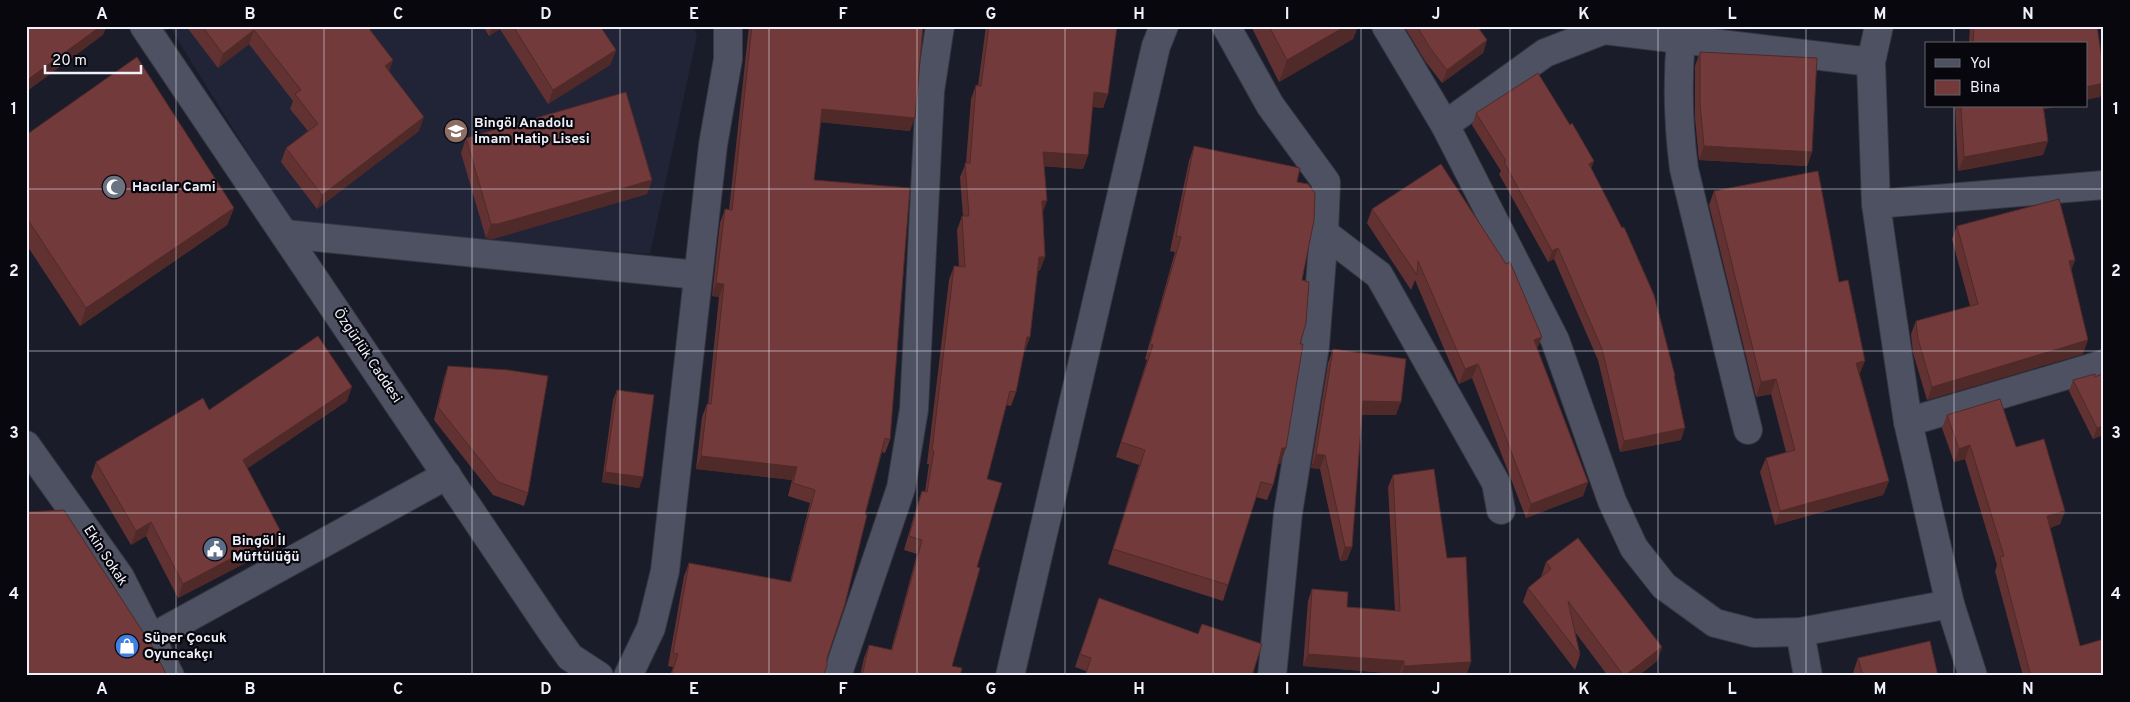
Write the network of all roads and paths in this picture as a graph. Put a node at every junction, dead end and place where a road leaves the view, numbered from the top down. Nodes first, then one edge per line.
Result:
1 (144, 26) edge
2 (728, 26) edge
3 (940, 26) edge
4 (1164, 26) edge
5 (1226, 26) edge
6 (1386, 26) edge
7 (1879, 26) edge
8 (1577, 33) edge
9 (1681, 38) junction
10 (1871, 62) junction
11 (1445, 125) junction
12 (2104, 185) edge
13 (1876, 204) junction
14 (1324, 233) junction
15 (285, 234) junction
16 (698, 275) junction
17 (2104, 364) edge
18 (1908, 422) junction
19 (1748, 430) dead end
20 (29, 450) edge
21 (447, 475) junction
22 (1501, 510) dead end
23 (1950, 604) junction
24 (1800, 632) junction
25 (151, 638) junction
26 (170, 676) edge
27 (599, 676) edge
28 (628, 676) edge
29 (837, 676) edge
30 (1010, 676) edge
31 (1272, 676) edge
32 (1808, 676) edge
33 (1973, 676) edge

1 - 15 street, Özgürlük Caddesi
2 - 16 street
3 - 29 street
4 - 30 street
5 - 14 street
6 - 11 street
7 - 10 street
8 - 9 street
8 - 11 street
9 - 10 street
9 - 19 street
10 - 13 street
11 - 24 street
12 - 13 street
13 - 18 street
14 - 22 street
14 - 31 street
15 - 16 street
15 - 21 street, Özgürlük Caddesi
16 - 28 street
17 - 18 street
18 - 23 street
20 - 25 street, Ekin Sokak
21 - 25 street
21 - 27 street, Özgürlük Caddesi
23 - 24 street
23 - 33 street
24 - 32 street
25 - 26 street, Ekin Sokak

